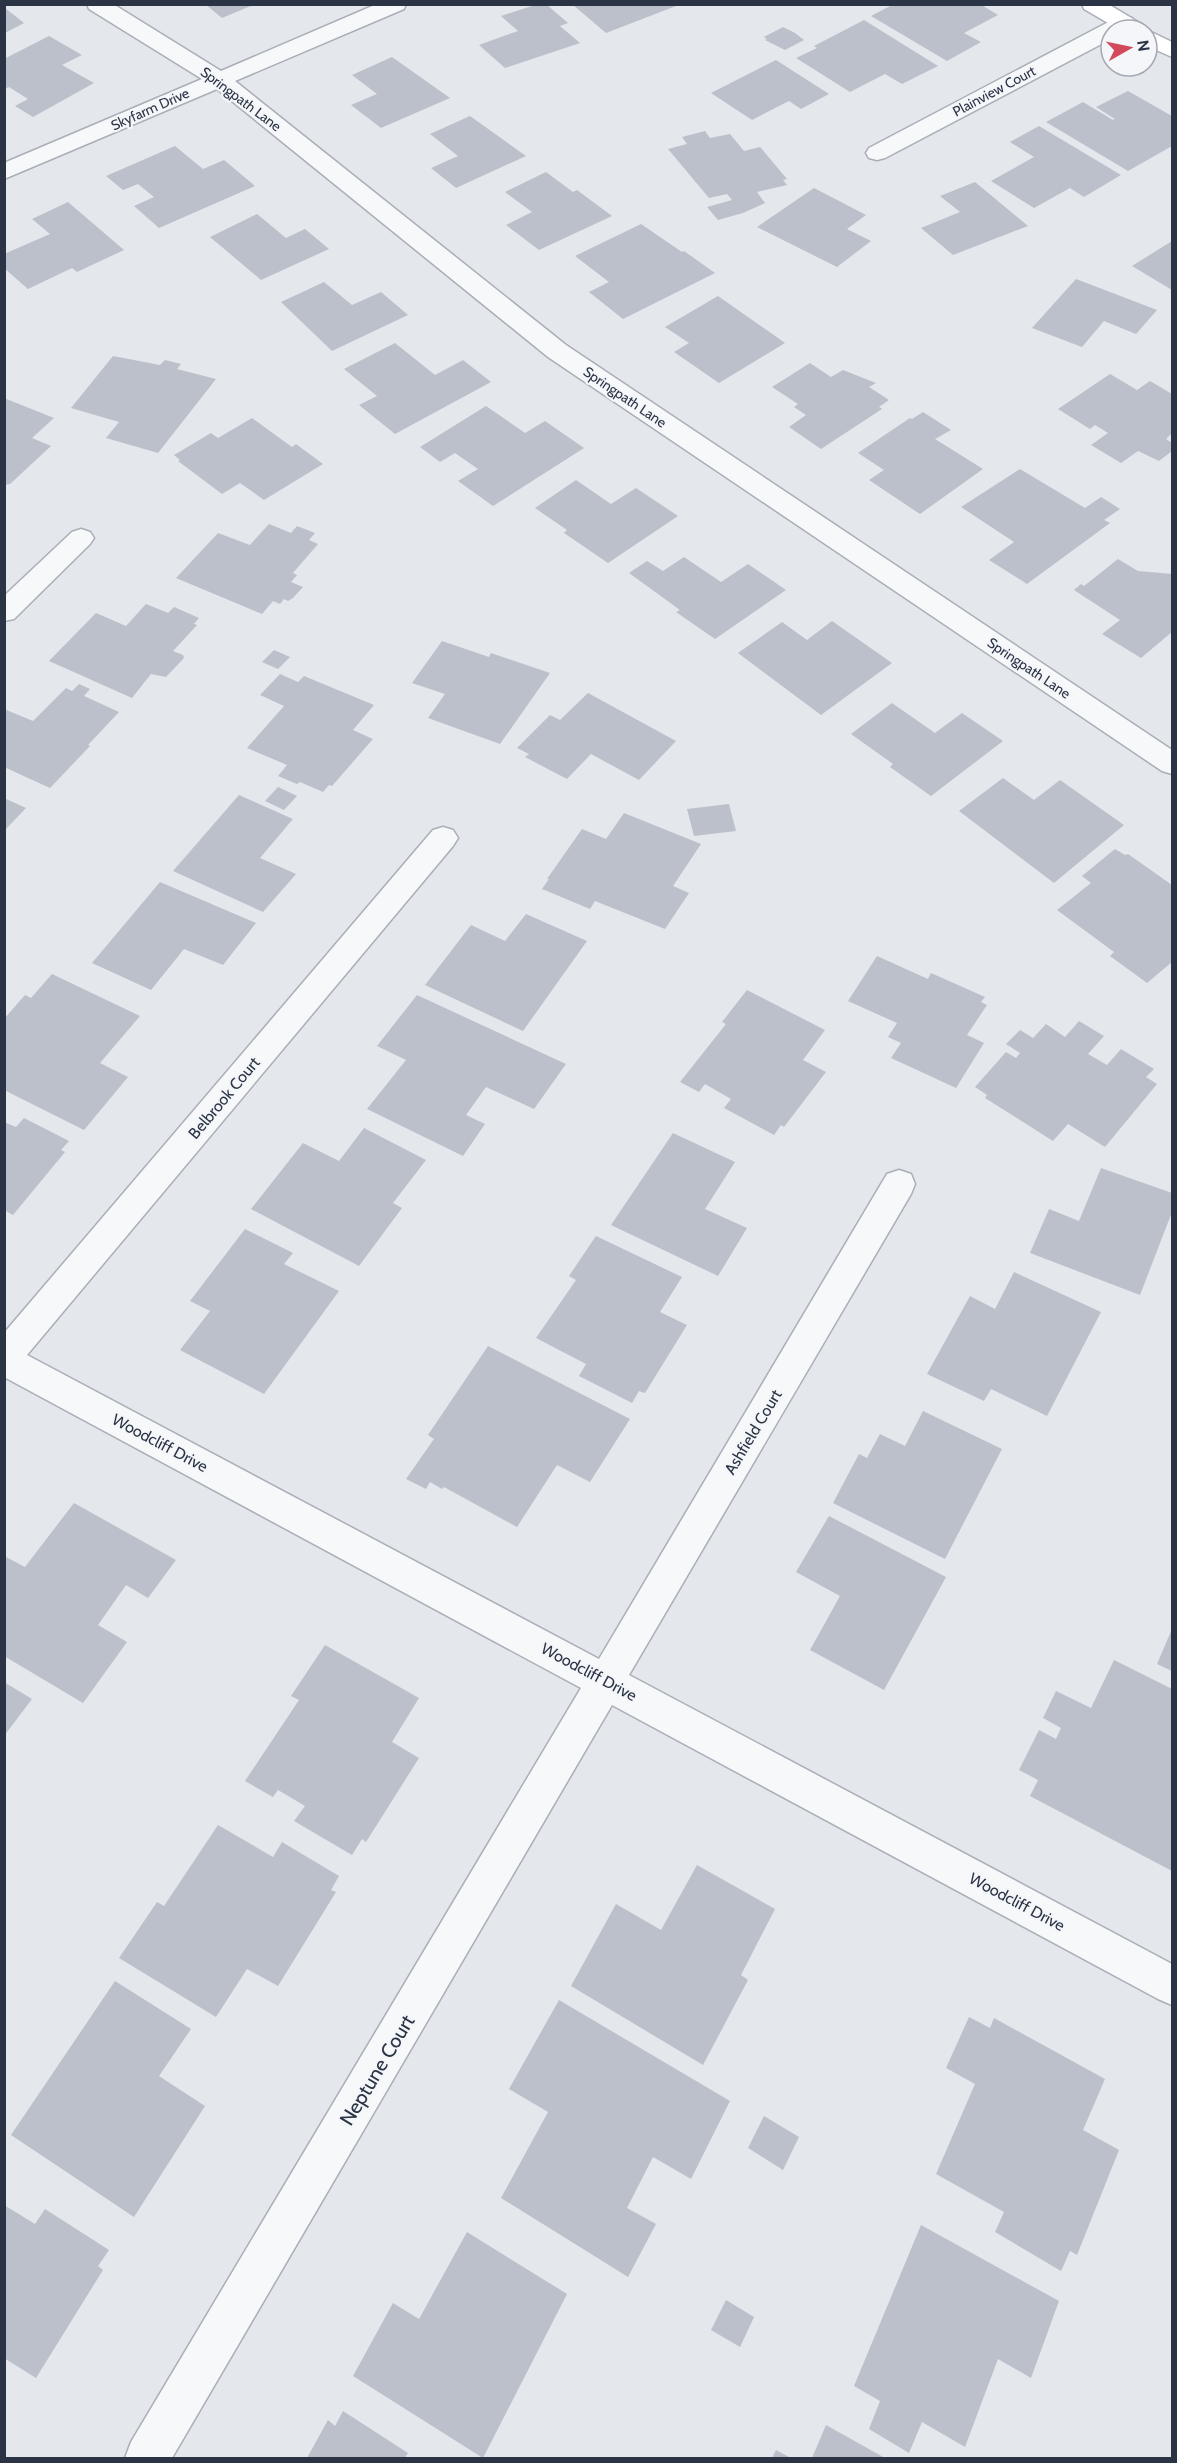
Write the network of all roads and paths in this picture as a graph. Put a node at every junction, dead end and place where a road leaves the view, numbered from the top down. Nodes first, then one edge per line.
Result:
1 (97, 4) edge
2 (396, 4) edge
3 (1092, 4) edge
4 (1115, 18) edge
5 (1099, 42) edge
6 (1159, 43) edge
7 (1173, 51) edge
8 (218, 79) junction
9 (876, 153) dead end
10 (4, 172) edge
11 (81, 538) dead end
12 (4, 612) edge
13 (1173, 764) edge
14 (443, 838) dead end
15 (899, 1184) dead end
16 (4, 1359) edge
17 (606, 1681) junction
18 (1173, 1985) edge
19 (147, 2458) edge

1 - 8 street, Springpath Lane
2 - 8 street, Skyfarm Drive
3 - 4 main road
5 - 9 street, Plainview Court
6 - 7 main road
8 - 10 street, Skyfarm Drive
8 - 13 street, Springpath Lane
11 - 12 street
14 - 16 street, Belbrook Court
15 - 17 street, Ashfield Court
16 - 17 street, Woodcliff Drive
17 - 18 street, Woodcliff Drive
17 - 19 street, Neptune Court

